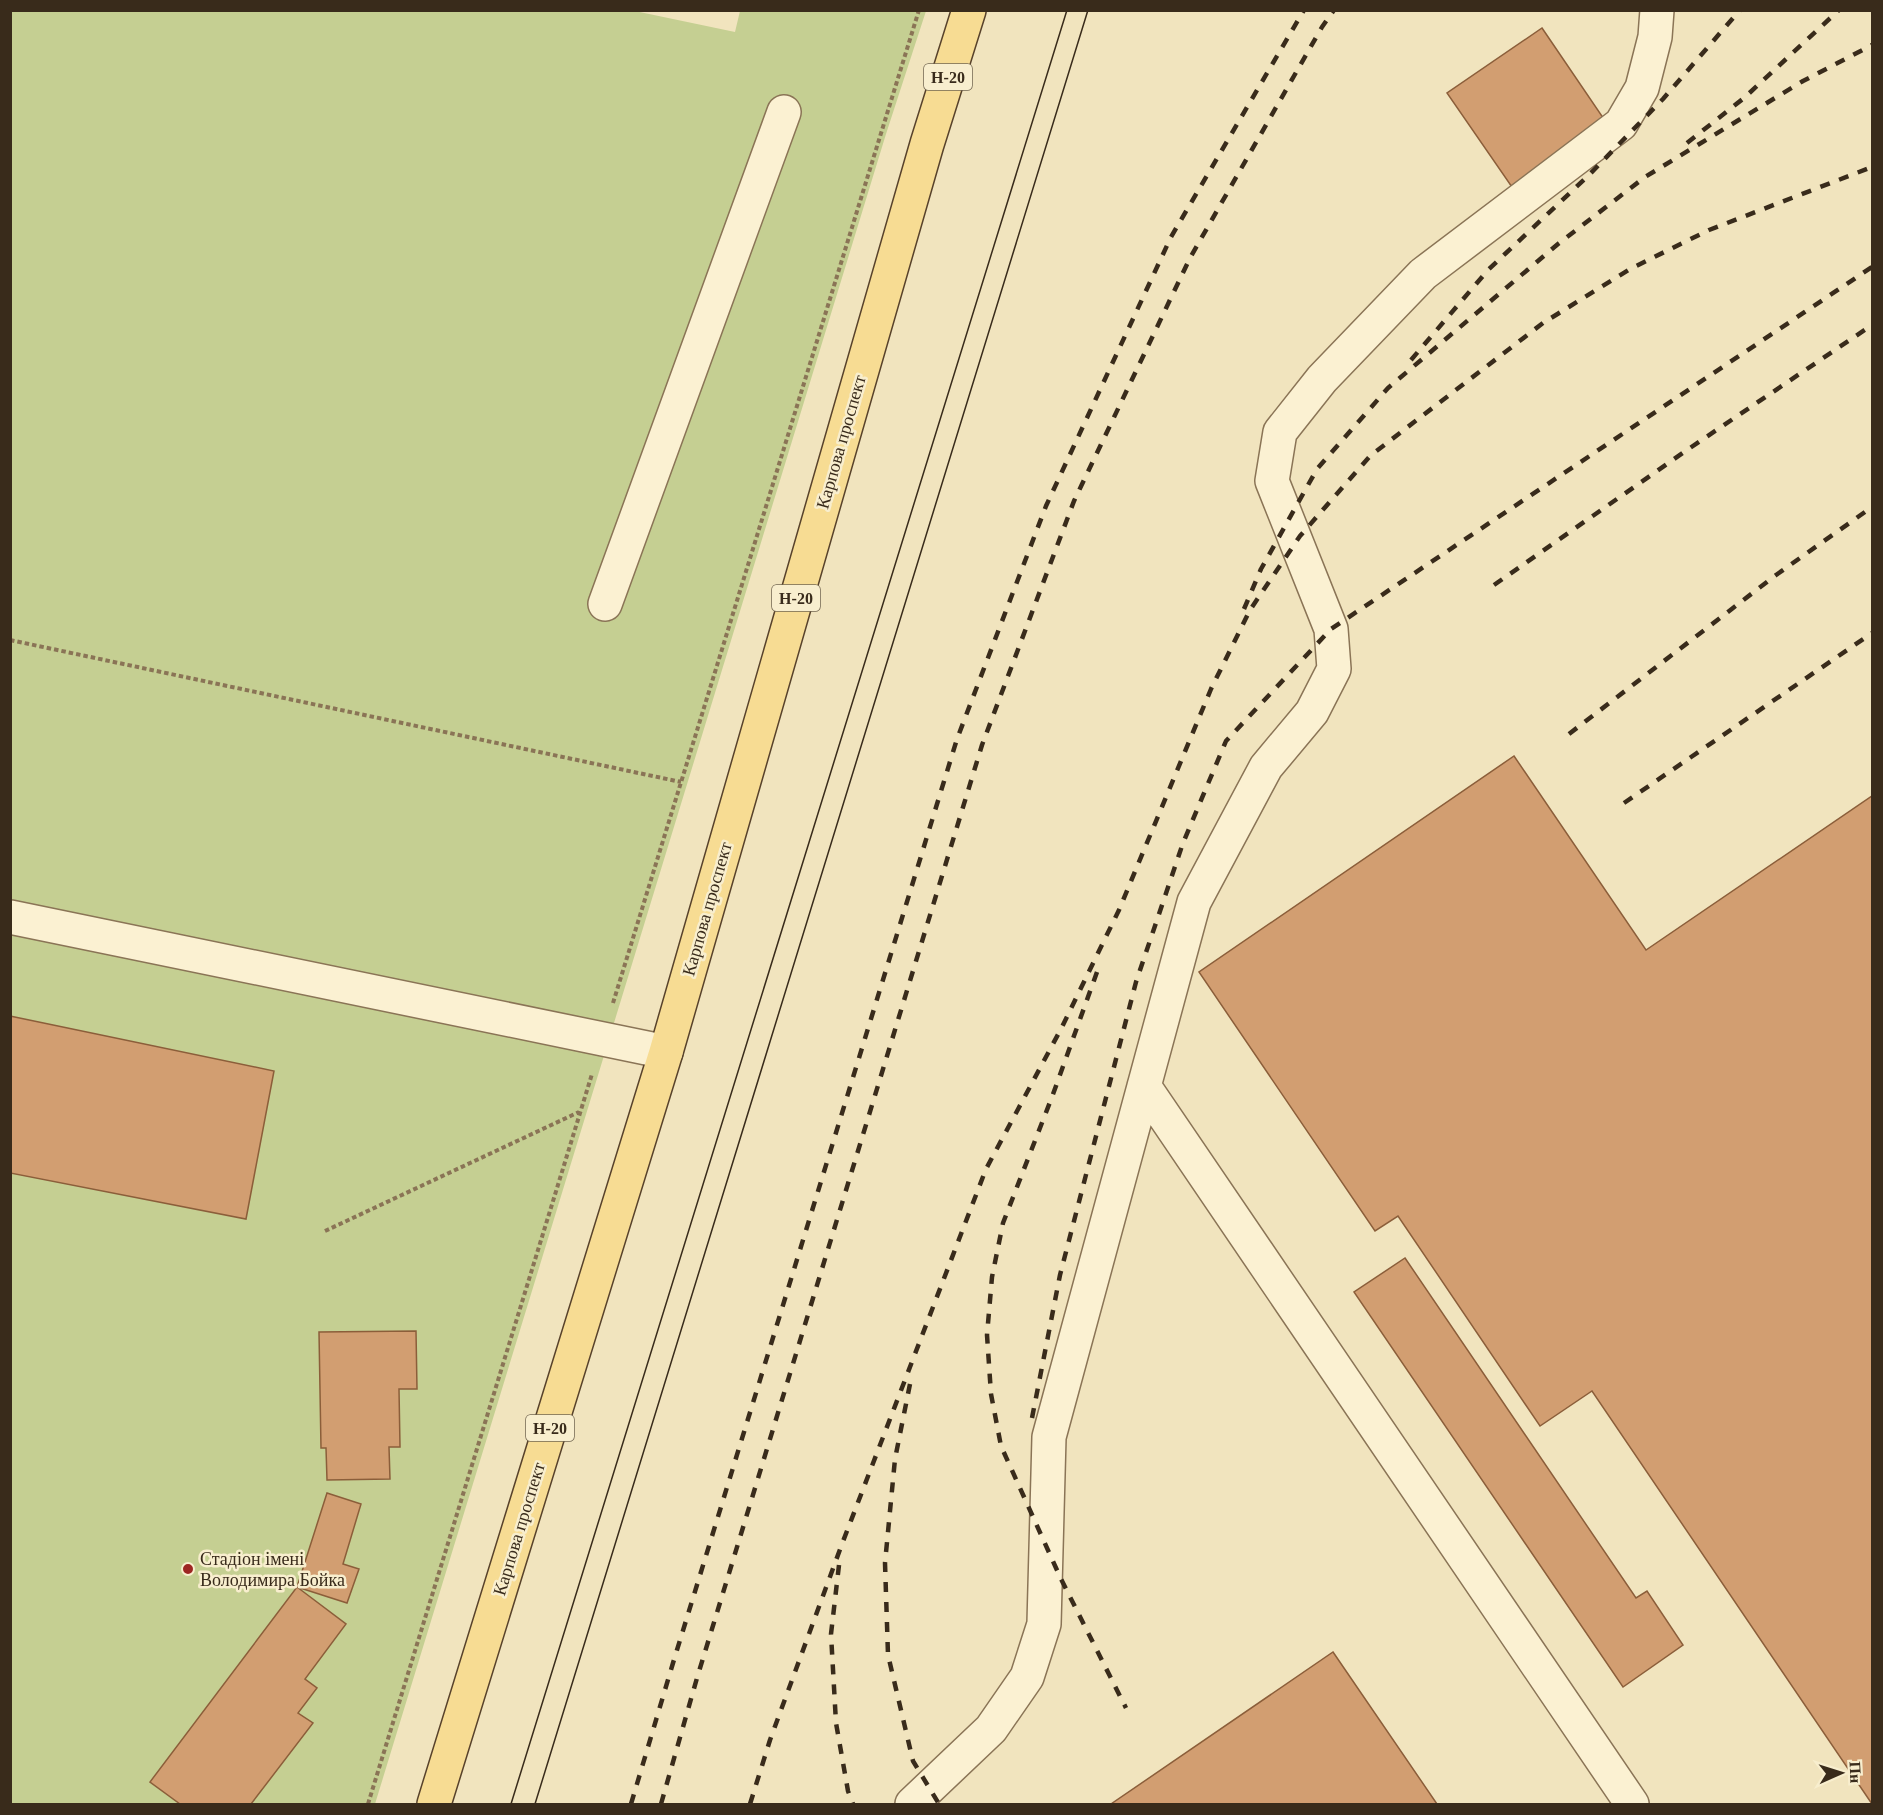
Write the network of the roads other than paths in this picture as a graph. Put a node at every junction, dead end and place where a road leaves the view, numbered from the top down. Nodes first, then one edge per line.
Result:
1 (969, 10) edge
2 (1656, 10) edge
3 (784, 112) dead end
4 (606, 604) dead end
5 (10, 917) edge
6 (666, 1052) junction
7 (1144, 1086) junction
8 (434, 1804) edge
9 (912, 1804) edge
10 (1632, 1804) edge

1 - 6 main road, Карпова проспект / Н-20
2 - 7 lane
3 - 4 lane
5 - 6 lane
6 - 8 main road, Карпова проспект / Н-20
7 - 9 lane
7 - 10 lane

